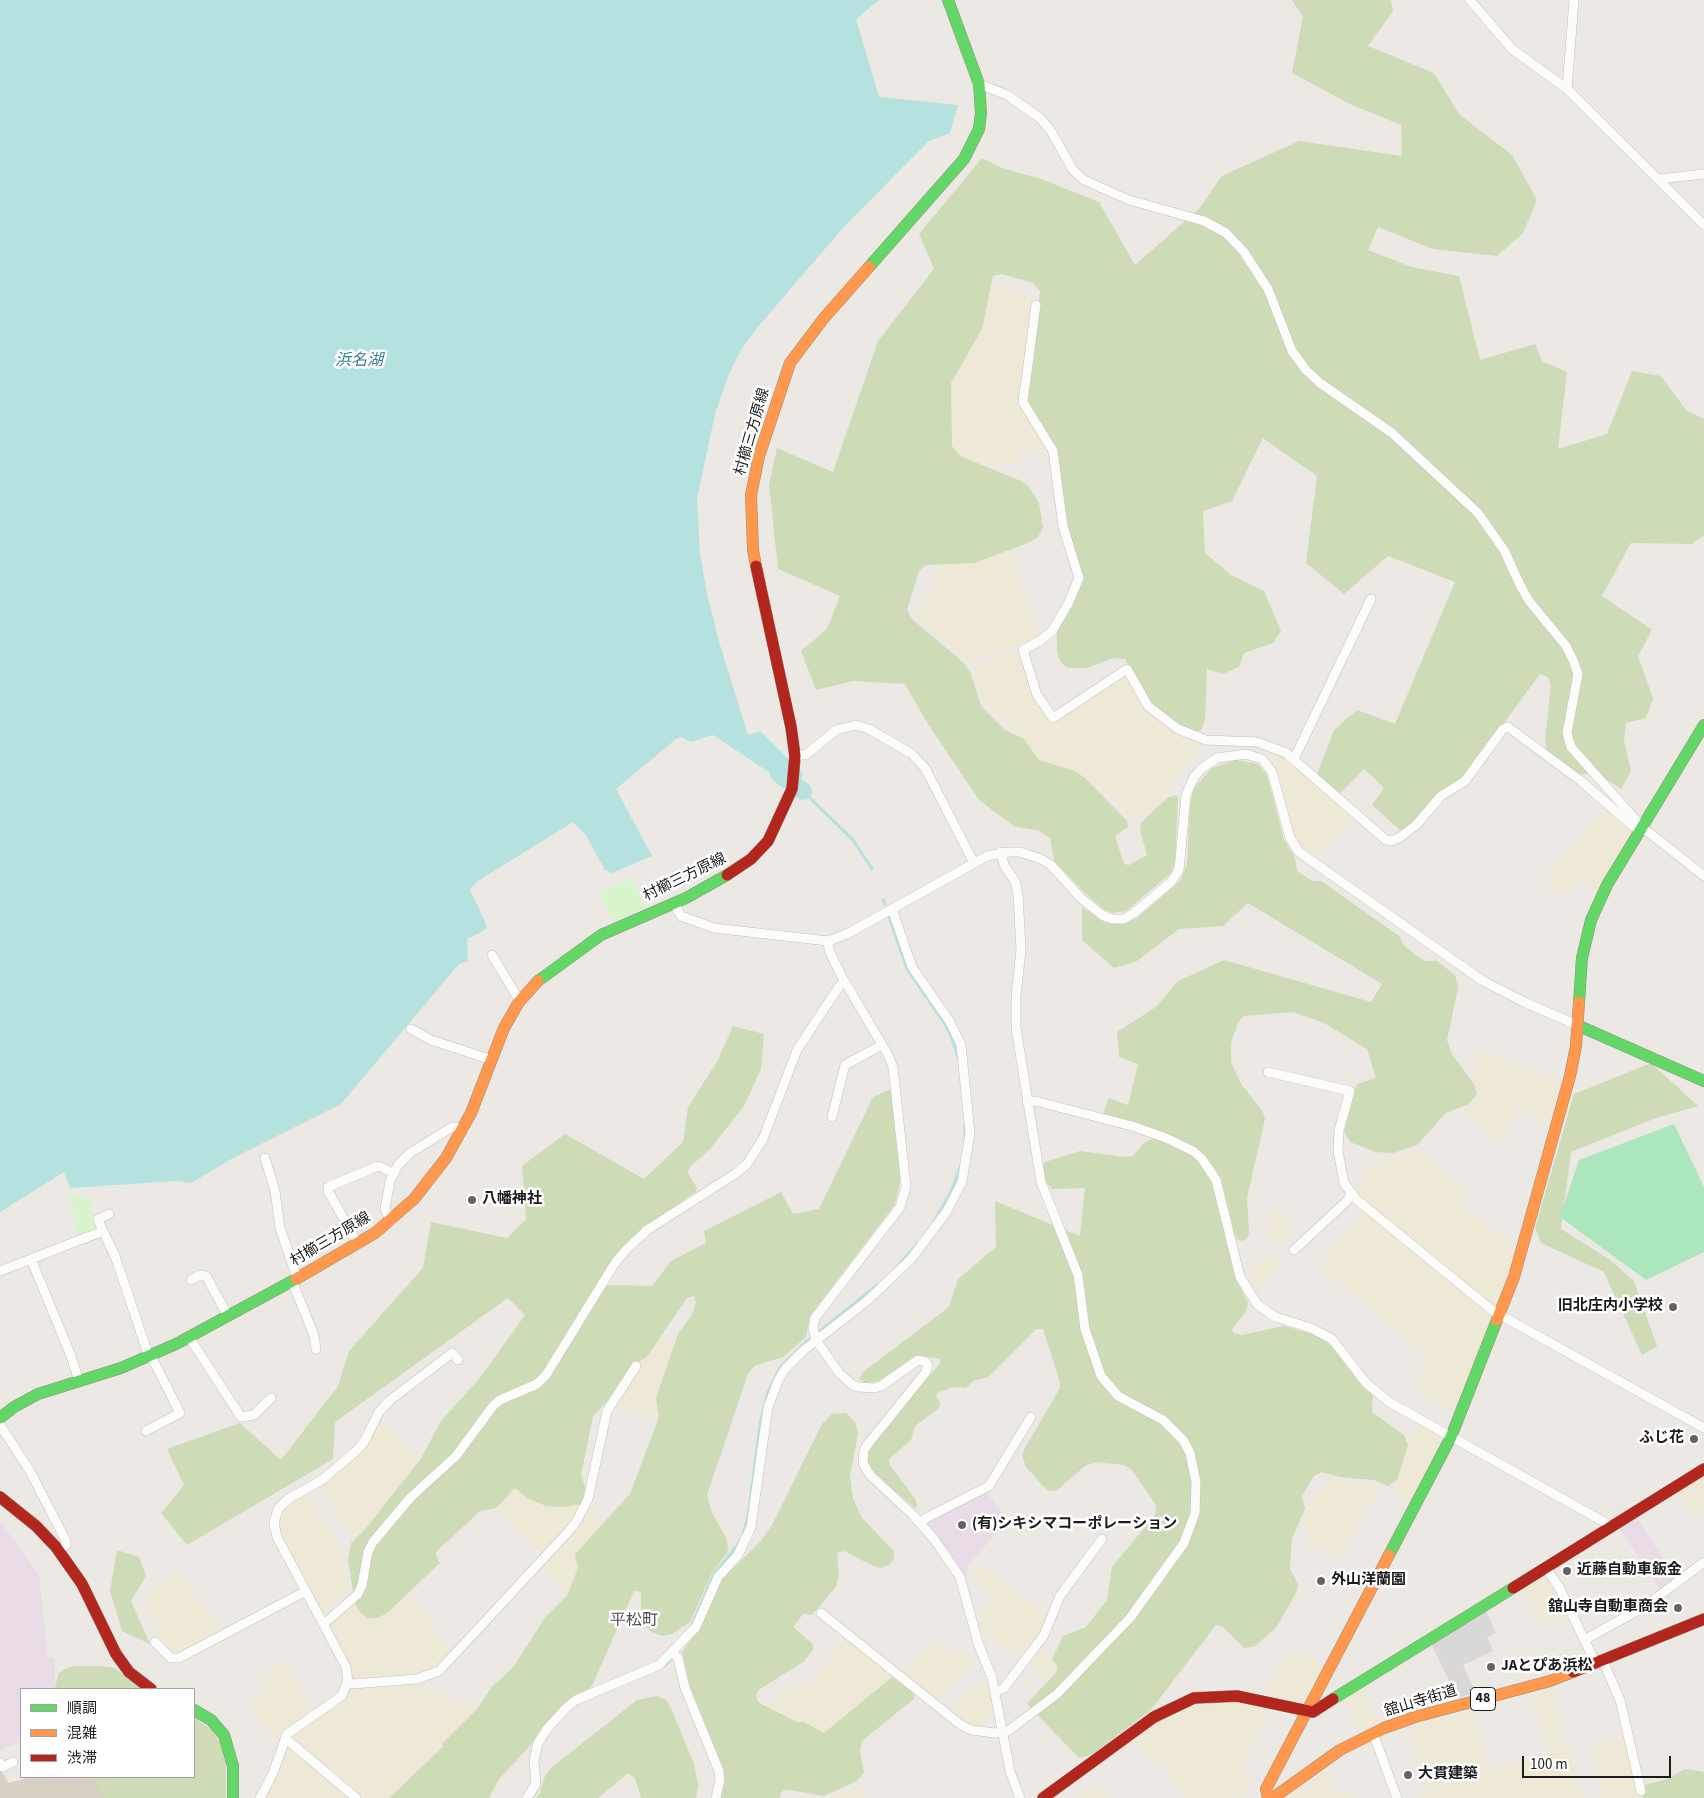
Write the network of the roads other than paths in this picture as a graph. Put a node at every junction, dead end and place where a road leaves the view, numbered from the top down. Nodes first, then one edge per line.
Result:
1 (948, 0) edge
2 (1470, 0) edge
3 (1574, 0) edge
4 (979, 84) junction
5 (1568, 89) junction
6 (1704, 174) edge
7 (1659, 179) junction
8 (1704, 225) edge
9 (1036, 305) dead end
10 (1371, 598) dead end
11 (1704, 725) edge
12 (1267, 744) junction
13 (795, 756) junction
14 (1294, 759) junction
15 (1262, 760) junction
16 (1642, 827) junction
17 (1001, 852) junction
18 (974, 863) junction
19 (1704, 876) edge
20 (674, 903) junction
21 (892, 909) junction
22 (828, 941) junction
23 (492, 955) dead end
24 (845, 982) junction
25 (521, 1000) junction
26 (1577, 1025) junction
27 (411, 1030) dead end
28 (882, 1045) junction
29 (492, 1060) junction
30 (1268, 1072) dead end
31 (1704, 1082) edge
32 (1027, 1102) junction
33 (832, 1117) dead end
34 (464, 1128) junction
35 (265, 1158) dead end
36 (394, 1173) junction
37 (1351, 1194) junction
38 (109, 1214) dead end
39 (391, 1221) junction
40 (103, 1231) junction
41 (358, 1244) junction
42 (1294, 1250) dead end
43 (31, 1259) junction
44 (0, 1271) edge
45 (191, 1280) dead end
46 (295, 1280) junction
47 (1499, 1315) junction
48 (228, 1316) junction
49 (189, 1337) junction
50 (816, 1340) junction
51 (316, 1349) dead end
52 (150, 1357) junction
53 (458, 1360) dead end
54 (636, 1366) dead end
55 (79, 1381) junction
56 (271, 1398) dead end
57 (1031, 1417) dead end
58 (0, 1418) edge
59 (0, 1425) edge
60 (1704, 1428) edge
61 (146, 1431) dead end
62 (1451, 1437) junction
63 (1704, 1469) edge
64 (0, 1498) edge
65 (920, 1523) junction
66 (1609, 1528) junction
67 (1102, 1539) dead end
68 (59, 1551) junction
69 (1704, 1562) edge
70 (1546, 1568) junction
71 (306, 1591) junction
72 (821, 1613) dead end
73 (1704, 1619) edge
74 (324, 1624) junction
75 (1584, 1640) junction
76 (155, 1642) dead end
77 (673, 1653) junction
78 (1599, 1663) junction
79 (347, 1682) junction
80 (150, 1688) edge
81 (996, 1692) junction
82 (195, 1711) edge
83 (1307, 1711) junction
84 (1003, 1732) junction
85 (1373, 1733) junction
86 (285, 1738) junction
87 (14, 1762) dead end
88 (0, 1763) edge
89 (1641, 1791) dead end
90 (233, 1798) edge
91 (260, 1798) edge
92 (356, 1798) edge
93 (527, 1798) edge
94 (716, 1798) edge
95 (1020, 1798) edge
96 (1043, 1798) edge
97 (1268, 1798) edge
98 (1273, 1798) edge
99 (1397, 1798) edge

1 - 4 street, 村櫛三方原線
2 - 5 street
3 - 5 street
4 - 13 street, 村櫛三方原線
4 - 16 street
5 - 7 street
6 - 7 street
7 - 8 street
9 - 12 street
10 - 14 street
11 - 16 street
12 - 14 street
12 - 15 street
13 - 18 street
13 - 20 street, 村櫛三方原線
14 - 16 street
15 - 17 street
15 - 26 street
16 - 19 street
16 - 26 street
17 - 18 street
17 - 32 street
18 - 21 street
20 - 22 street
20 - 25 street, 村櫛三方原線
21 - 22 street
21 - 50 street
22 - 24 street
23 - 25 street
24 - 28 street
24 - 74 street
25 - 29 street, 村櫛三方原線
26 - 31 street
26 - 47 street
27 - 29 street
28 - 33 street
28 - 50 street
29 - 34 street, 村櫛三方原線
30 - 37 street
32 - 62 street
32 - 84 street
34 - 36 street
34 - 39 street, 村櫛三方原線
35 - 46 street
36 - 39 street
36 - 41 street
37 - 42 street
37 - 47 street
38 - 40 street
39 - 41 street, 村櫛三方原線
40 - 43 street
40 - 52 street
41 - 46 street, 村櫛三方原線
43 - 44 street
43 - 55 street
45 - 48 street
46 - 48 street, 村櫛三方原線
46 - 51 street
47 - 60 street
47 - 62 street
48 - 49 street, 村櫛三方原線
49 - 52 street, 村櫛三方原線
49 - 56 street
50 - 65 street
50 - 77 street
52 - 55 street, 村櫛三方原線
52 - 61 street
53 - 71 street
54 - 79 street
55 - 58 street, 村櫛三方原線
57 - 65 street
59 - 68 street
62 - 66 street
62 - 83 street
63 - 66 street
64 - 68 street
65 - 81 street
66 - 70 street
67 - 81 street
68 - 80 street
69 - 75 street
70 - 75 street
70 - 83 street
71 - 74 street
71 - 76 street
72 - 84 street
73 - 78 street, 舘山寺街道 / 48
74 - 79 street
75 - 78 street
77 - 93 street
77 - 94 street
78 - 85 street, 舘山寺街道 / 48
78 - 89 street
79 - 86 street
81 - 84 street
82 - 90 street
83 - 96 street
83 - 97 street
84 - 95 street
85 - 98 street, 舘山寺街道 / 48
85 - 99 street
86 - 91 street
86 - 92 street
87 - 88 street

